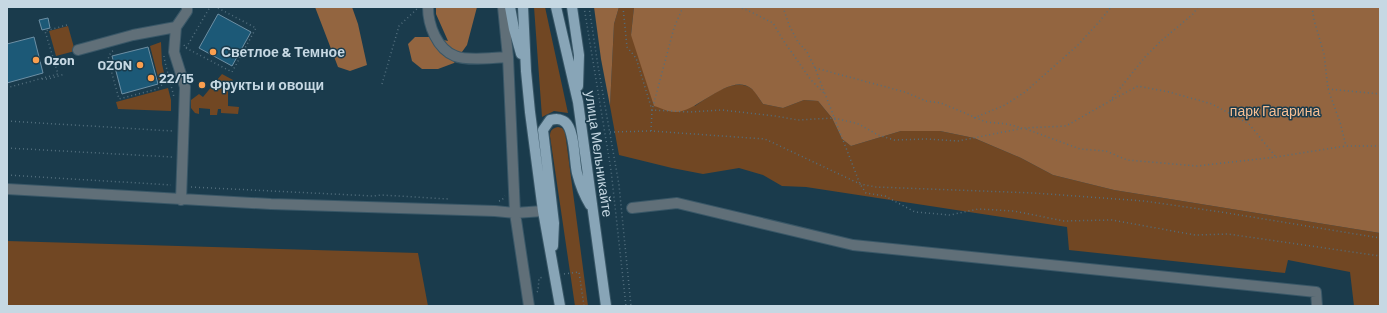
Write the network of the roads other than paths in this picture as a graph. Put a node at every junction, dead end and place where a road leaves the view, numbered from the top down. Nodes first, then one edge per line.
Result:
1 (187, 7) edge
2 (428, 7) edge
3 (503, 7) edge
4 (510, 7) edge
5 (523, 7) edge
6 (556, 7) edge
7 (572, 7) edge
8 (176, 27) junction
9 (78, 50) dead end
10 (508, 57) junction
11 (526, 71) junction
12 (578, 102) junction
13 (7, 189) edge
14 (180, 200) junction
15 (632, 208) dead end
16 (543, 211) junction
17 (593, 212) junction
18 (515, 213) junction
19 (553, 264) junction
20 (529, 306) edge
21 (560, 306) edge
22 (606, 306) edge
23 (1317, 306) edge

1 - 8 lane
2 - 10 lane
3 - 10 lane
4 - 11 main road
5 - 11 main road
6 - 12 main road, улица Мельникайте
7 - 12 main road
8 - 9 lane
8 - 14 lane
10 - 18 lane
11 - 16 main road
12 - 17 main road, улица Мельникайте
13 - 14 lane
14 - 18 lane
15 - 23 lane
16 - 18 lane
16 - 19 main road
17 - 19 main road
17 - 22 main road, улица Мельникайте
18 - 20 lane
19 - 21 main road

